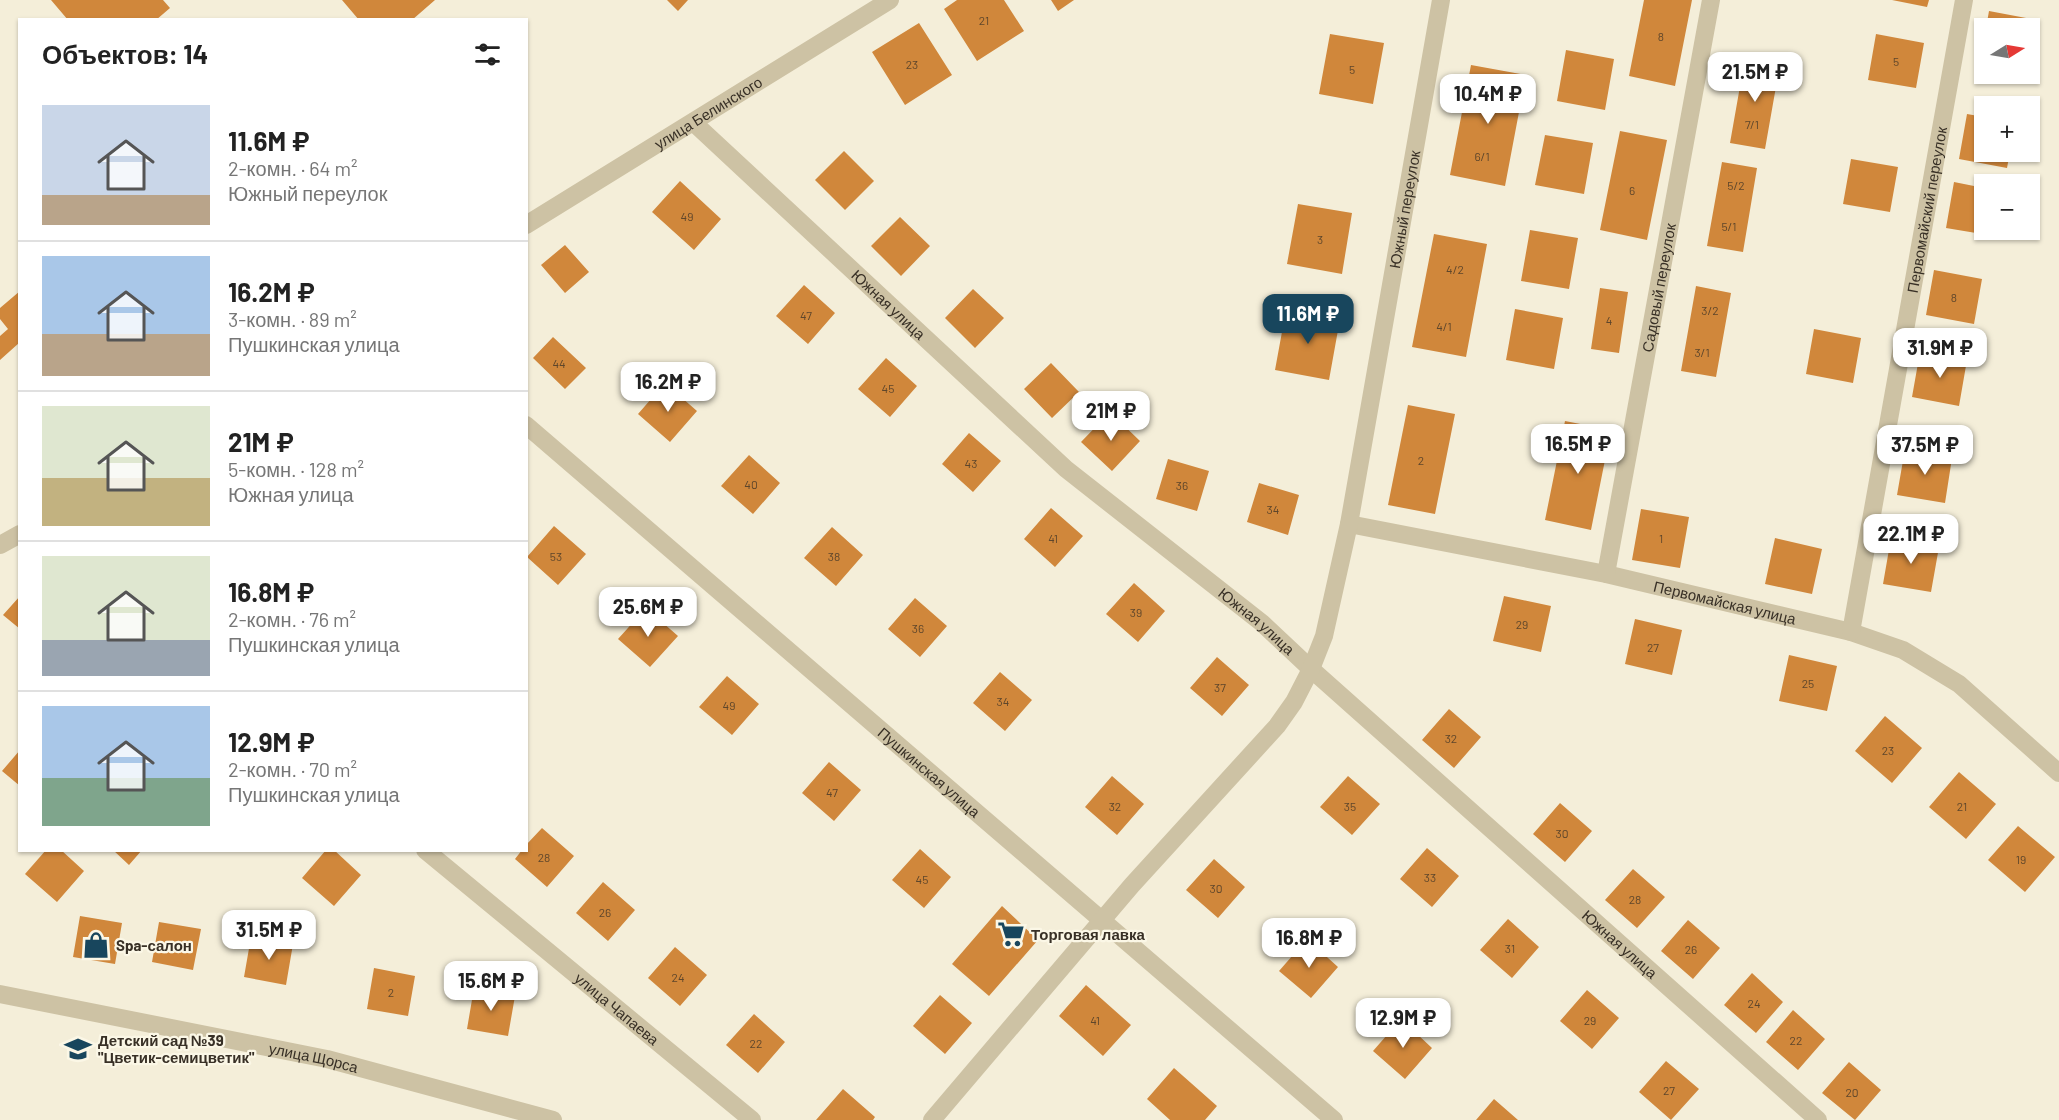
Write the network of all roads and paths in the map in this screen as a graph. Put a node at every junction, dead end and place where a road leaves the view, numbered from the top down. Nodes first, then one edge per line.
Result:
1 (890, 0) edge
2 (1441, 0) edge
3 (1711, 0) edge
4 (1964, 0) edge
5 (694, 123) junction
6 (528, 224) edge
7 (528, 427) edge
8 (1349, 524) junction
9 (18, 535) edge
10 (0, 545) edge
11 (1606, 574) junction
12 (1851, 632) junction
13 (1311, 669) junction
14 (2059, 773) edge
15 (427, 852) edge
16 (1101, 921) junction
17 (0, 994) edge
18 (553, 1120) edge
19 (752, 1120) edge
20 (933, 1120) edge
21 (1334, 1120) edge
22 (1818, 1120) edge

1 - 5 street, улица Белинского
2 - 8 street, Южный переулок
3 - 11 street, Садовый переулок
4 - 12 street, Первомайский переулок
5 - 6 street, улица Белинского
5 - 13 street, Южная улица
7 - 16 street, Пушкинская улица
8 - 11 street, Первомайская улица
8 - 13 street, Южный переулок
9 - 10 street
11 - 12 street, Первомайская улица
12 - 14 street, Первомайская улица
13 - 16 street, Южный переулок
13 - 22 street, Южная улица
15 - 19 street, улица Чапаева
16 - 20 street, Южный переулок
16 - 21 street, Пушкинская улица
17 - 18 street, улица Щорса

